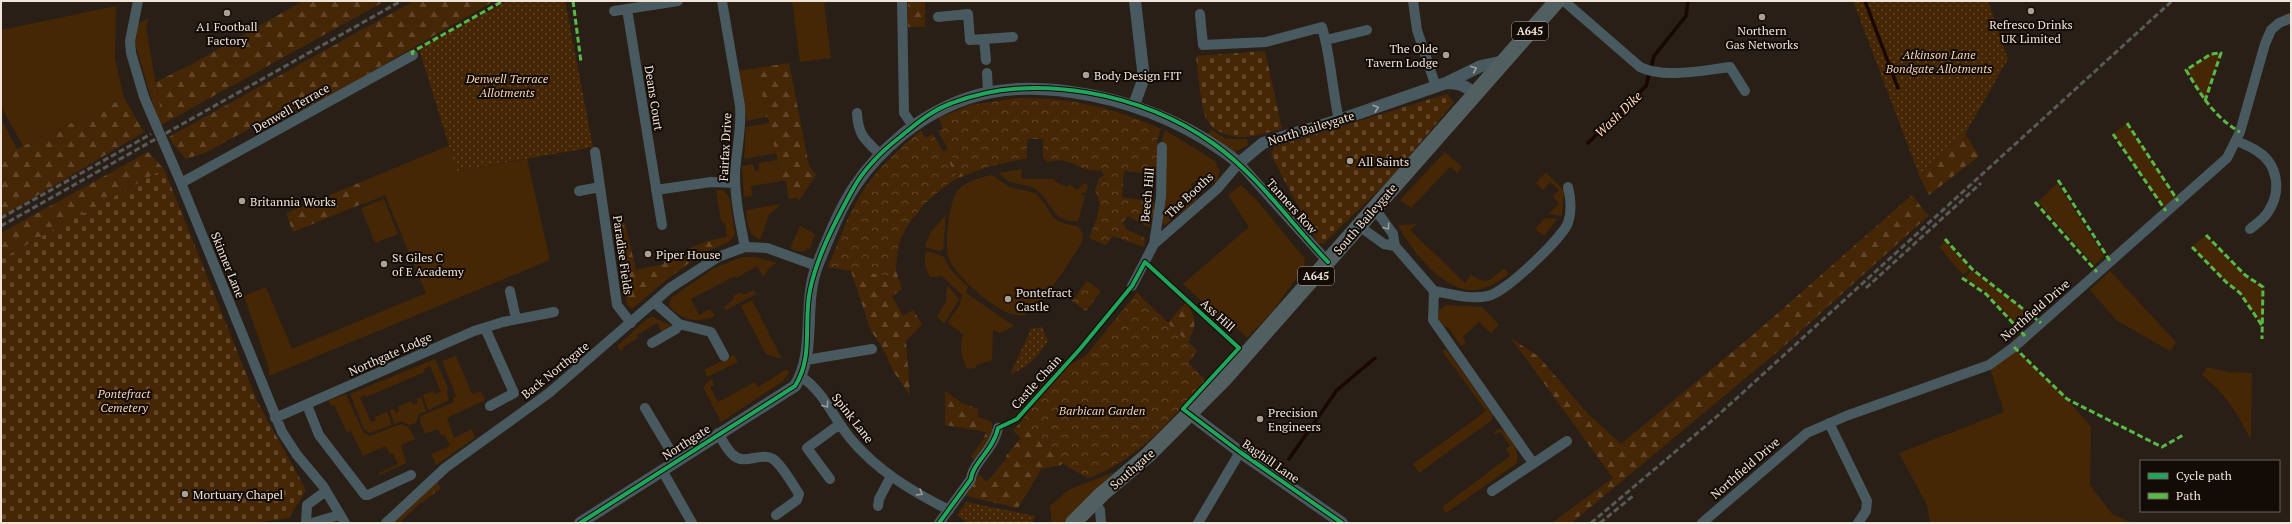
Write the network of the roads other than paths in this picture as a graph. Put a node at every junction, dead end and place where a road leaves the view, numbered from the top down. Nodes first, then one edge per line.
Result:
1 (138, 1) edge
2 (678, 1) edge
3 (722, 1) edge
4 (902, 1) edge
5 (1135, 1) edge
6 (1413, 1) edge
7 (1557, 1) edge
8 (1564, 1) edge
9 (627, 9) junction
10 (614, 11) dead end
11 (1200, 14) dead end
12 (938, 17) dead end
13 (2291, 18) edge
14 (1367, 30) dead end
15 (1013, 37) dead end
16 (984, 39) junction
17 (1326, 40) junction
18 (413, 55) dead end
19 (986, 60) dead end
20 (1504, 61) junction
21 (987, 73) dead end
22 (1441, 85) junction
23 (988, 91) junction
24 (1745, 91) dead end
25 (1474, 94) junction
26 (1134, 105) junction
27 (857, 113) dead end
28 (1339, 120) junction
29 (913, 126) junction
30 (2237, 141) junction
31 (1162, 147) dead end
32 (594, 152) dead end
33 (880, 154) junction
34 (1239, 163) junction
35 (181, 183) junction
36 (735, 183) junction
37 (600, 186) junction
38 (1568, 187) dead end
39 (656, 190) junction
40 (579, 191) dead end
41 (1375, 209) junction
42 (662, 225) dead end
43 (1359, 226) junction
44 (2250, 229) dead end
45 (1154, 244) junction
46 (1395, 246) junction
47 (745, 247) junction
48 (1328, 262) junction
49 (817, 266) junction
50 (1132, 286) dead end
51 (510, 291) dead end
52 (1434, 291) junction
53 (654, 302) junction
54 (554, 312) dead end
55 (516, 319) junction
56 (631, 323) junction
57 (679, 324) junction
58 (485, 328) junction
59 (652, 343) dead end
60 (872, 349) dead end
61 (724, 356) dead end
62 (806, 360) junction
63 (800, 376) junction
64 (307, 405) junction
65 (490, 406) dead end
66 (645, 408) dead end
67 (1190, 414) junction
68 (275, 418) junction
69 (840, 424) junction
70 (1829, 424) junction
71 (998, 428) dead end
72 (718, 433) junction
73 (1566, 441) dead end
74 (1240, 452) junction
75 (676, 460) junction
76 (1533, 463) junction
77 (662, 470) junction
78 (411, 475) dead end
79 (891, 476) junction
80 (830, 479) dead end
81 (326, 491) junction
82 (1492, 491) dead end
83 (1094, 502) junction
84 (878, 506) dead end
85 (949, 510) junction
86 (776, 515) dead end
87 (342, 519) edge
88 (586, 521) edge
89 (306, 523) edge
90 (312, 523) edge
91 (386, 523) edge
92 (692, 523) edge
93 (939, 523) edge
94 (1073, 523) edge
95 (1101, 523) edge
96 (1198, 523) edge
97 (1342, 523) edge
98 (1702, 523) edge
99 (1858, 523) edge

1 - 35 street, Skinner Lane
2 - 9 street
3 - 36 street, Fairfax Drive
4 - 29 street
5 - 26 street
6 - 22 street
7 - 20 highway, A645
8 - 24 street
9 - 10 street
9 - 39 street, Deans Court
11 - 17 street
12 - 16 street
13 - 30 street, Northfield Drive
14 - 17 street
15 - 16 street
16 - 19 street
17 - 28 street
18 - 35 street, Denwell Terrace
22 -> 20 street, North Baileygate
20 - 25 highway, A645
21 - 23 street
22 - 25 street, North Baileygate
28 -> 22 street, North Baileygate
23 - 26 street
23 - 29 street
25 - 41 highway, South Baileygate / A645
26 - 34 street
27 - 33 street
28 - 34 street, North Baileygate
29 - 33 street
30 - 44 street
30 - 70 street, Northfield Drive
31 - 45 street, Beech Hill
32 - 37 street, Paradise Fields
33 - 49 street
34 - 45 street, The Booths
34 - 48 street, Tanners Row
35 - 68 street, Skinner Lane
36 - 39 street
36 - 47 street, Fairfax Drive
37 - 40 street
37 - 56 street, Paradise Fields
38 - 52 street
39 - 42 street, Deans Court
41 - 43 highway, South Baileygate / A645
41 -> 46 street
43 - 46 street
43 - 48 highway, South Baileygate / A645
45 - 50 street
46 - 52 street
47 - 49 street
47 - 53 street, Back Northgate
48 - 67 highway, South Baileygate / A645
49 - 62 street
51 - 55 street
52 - 76 street
53 - 56 street, Back Northgate
53 - 57 street
54 - 55 street, Northgate Lodge
55 - 58 street, Northgate Lodge
56 - 91 street, Back Northgate
57 - 59 street
57 - 61 street
58 - 64 street, Northgate Lodge
58 - 65 street
60 - 62 street
62 - 63 street
63 -> 69 street, Spink Lane
63 - 72 street, Northgate
64 - 68 street, Northgate Lodge
64 - 78 street
66 - 75 street
67 - 74 street, Baghill Lane
67 - 83 highway, Southgate / A645
68 - 81 street, Skinner Lane
69 - 79 street, Spink Lane
69 - 80 street
70 - 98 street, Northfield Drive
70 - 99 street
71 - 85 street
72 - 75 street, Northgate
72 - 86 street
73 - 76 street
74 - 96 street
74 - 97 street, Baghill Lane
75 - 77 street, Northgate
76 - 82 street
77 - 88 street, Northgate
77 - 92 street
79 - 84 street
79 -> 85 street, Spink Lane
81 - 87 street, Skinner Lane
81 - 89 street
83 - 94 highway, Southgate / A645
83 - 95 street
85 - 93 street
87 - 90 street

